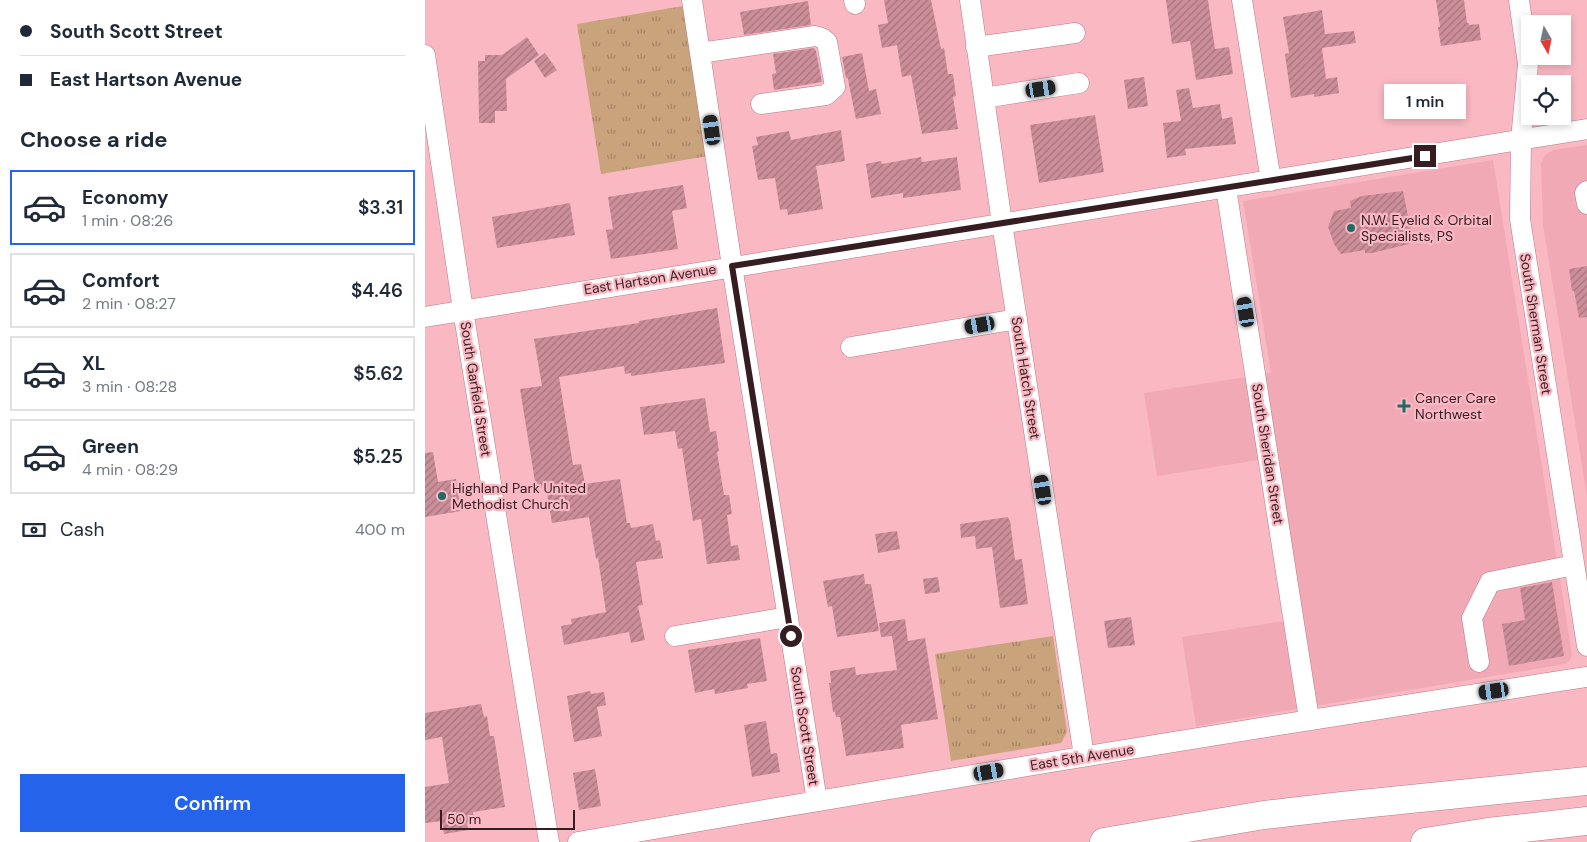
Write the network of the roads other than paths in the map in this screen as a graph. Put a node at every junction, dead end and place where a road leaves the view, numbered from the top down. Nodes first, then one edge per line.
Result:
1 (692, 0) edge
2 (970, 0) edge
3 (1242, 0) edge
4 (1519, 0) edge
5 (1075, 33) dead end
6 (976, 47) junction
7 (700, 53) junction
8 (425, 55) edge
9 (1079, 83) dead end
10 (984, 98) junction
11 (761, 104) dead end
12 (1587, 129) edge
13 (1521, 140) junction
14 (1271, 181) junction
15 (1226, 188) junction
16 (1587, 191) edge
17 (1587, 204) edge
18 (1002, 223) junction
19 (732, 266) junction
20 (463, 310) junction
21 (425, 317) edge
22 (1017, 319) junction
23 (851, 347) dead end
24 (1574, 565) junction
25 (788, 618) junction
26 (675, 636) dead end
27 (1587, 646) edge
28 (1479, 662) dead end
29 (1587, 677) edge
30 (1309, 719) junction
31 (1084, 756) junction
32 (1587, 781) edge
33 (817, 801) junction
34 (1587, 821) edge
35 (549, 842) edge
36 (578, 842) edge
37 (1104, 842) edge
38 (1425, 842) edge

1 - 7 street, South Scott Street
2 - 6 street, South Hatch Street
3 - 14 street
4 - 13 street, South Sherman Street
5 - 6 street
6 - 10 street, South Hatch Street
7 - 11 street
7 - 19 street, South Scott Street
8 - 20 street, South Garfield Street
9 - 10 street
10 - 18 street, South Hatch Street
12 - 13 street, East Hartson Avenue
13 - 14 street, East Hartson Avenue
13 - 24 street, South Sherman Street
14 - 15 street, East Hartson Avenue
15 - 18 street, East Hartson Avenue
15 - 30 street, South Sheridan Street
16 - 17 street
18 - 19 street, East Hartson Avenue
18 - 22 street, South Hatch Street
19 - 20 street, East Hartson Avenue
19 - 25 street, South Scott Street
20 - 21 street, East Hartson Avenue
20 - 35 street, South Garfield Street
22 - 23 street
22 - 31 street, South Hatch Street
24 - 27 street, South Sherman Street
24 - 28 street
25 - 26 street
25 - 33 street, South Scott Street
29 - 30 street, East 5th Avenue
30 - 31 street, East 5th Avenue
31 - 33 street, East 5th Avenue
32 - 37 highway
33 - 36 street, East 5th Avenue
34 - 38 highway

